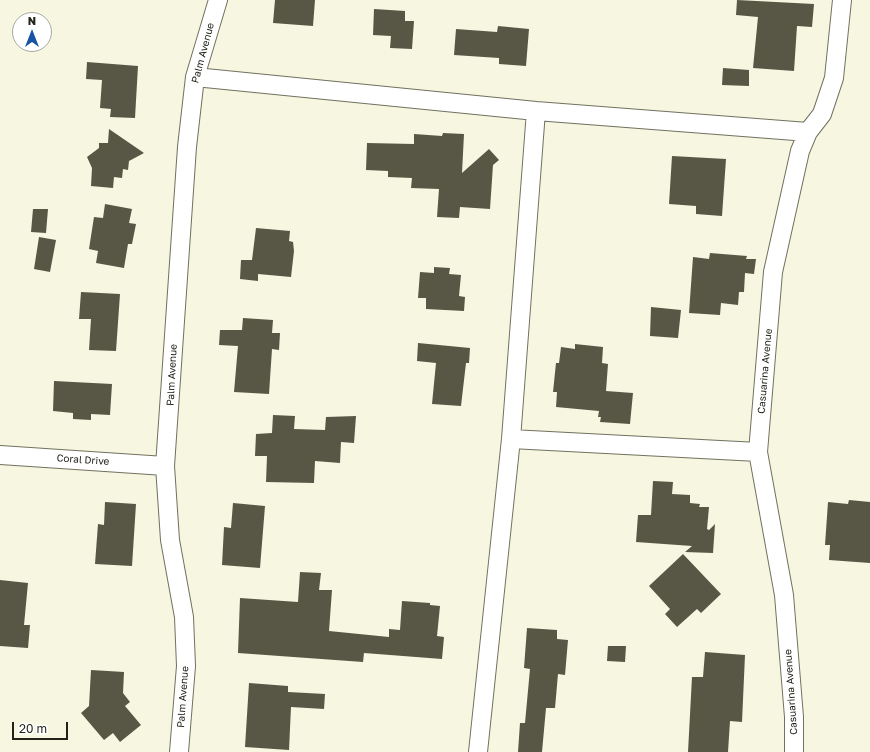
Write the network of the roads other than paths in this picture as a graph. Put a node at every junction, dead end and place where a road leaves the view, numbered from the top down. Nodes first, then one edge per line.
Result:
1 (218, 0) edge
2 (842, 0) edge
3 (195, 76) junction
4 (536, 111) junction
5 (808, 132) junction
6 (511, 439) junction
7 (758, 452) junction
8 (0, 455) edge
9 (165, 466) junction
10 (179, 752) edge
11 (478, 752) edge
12 (794, 752) edge

1 - 3 street, Palm Avenue
2 - 5 street, Casuarina Avenue
3 - 4 street
3 - 9 street, Palm Avenue
4 - 5 street
4 - 6 street
5 - 7 street, Casuarina Avenue
6 - 7 street
6 - 11 street
7 - 12 street, Casuarina Avenue
8 - 9 street, Coral Drive
9 - 10 street, Palm Avenue

